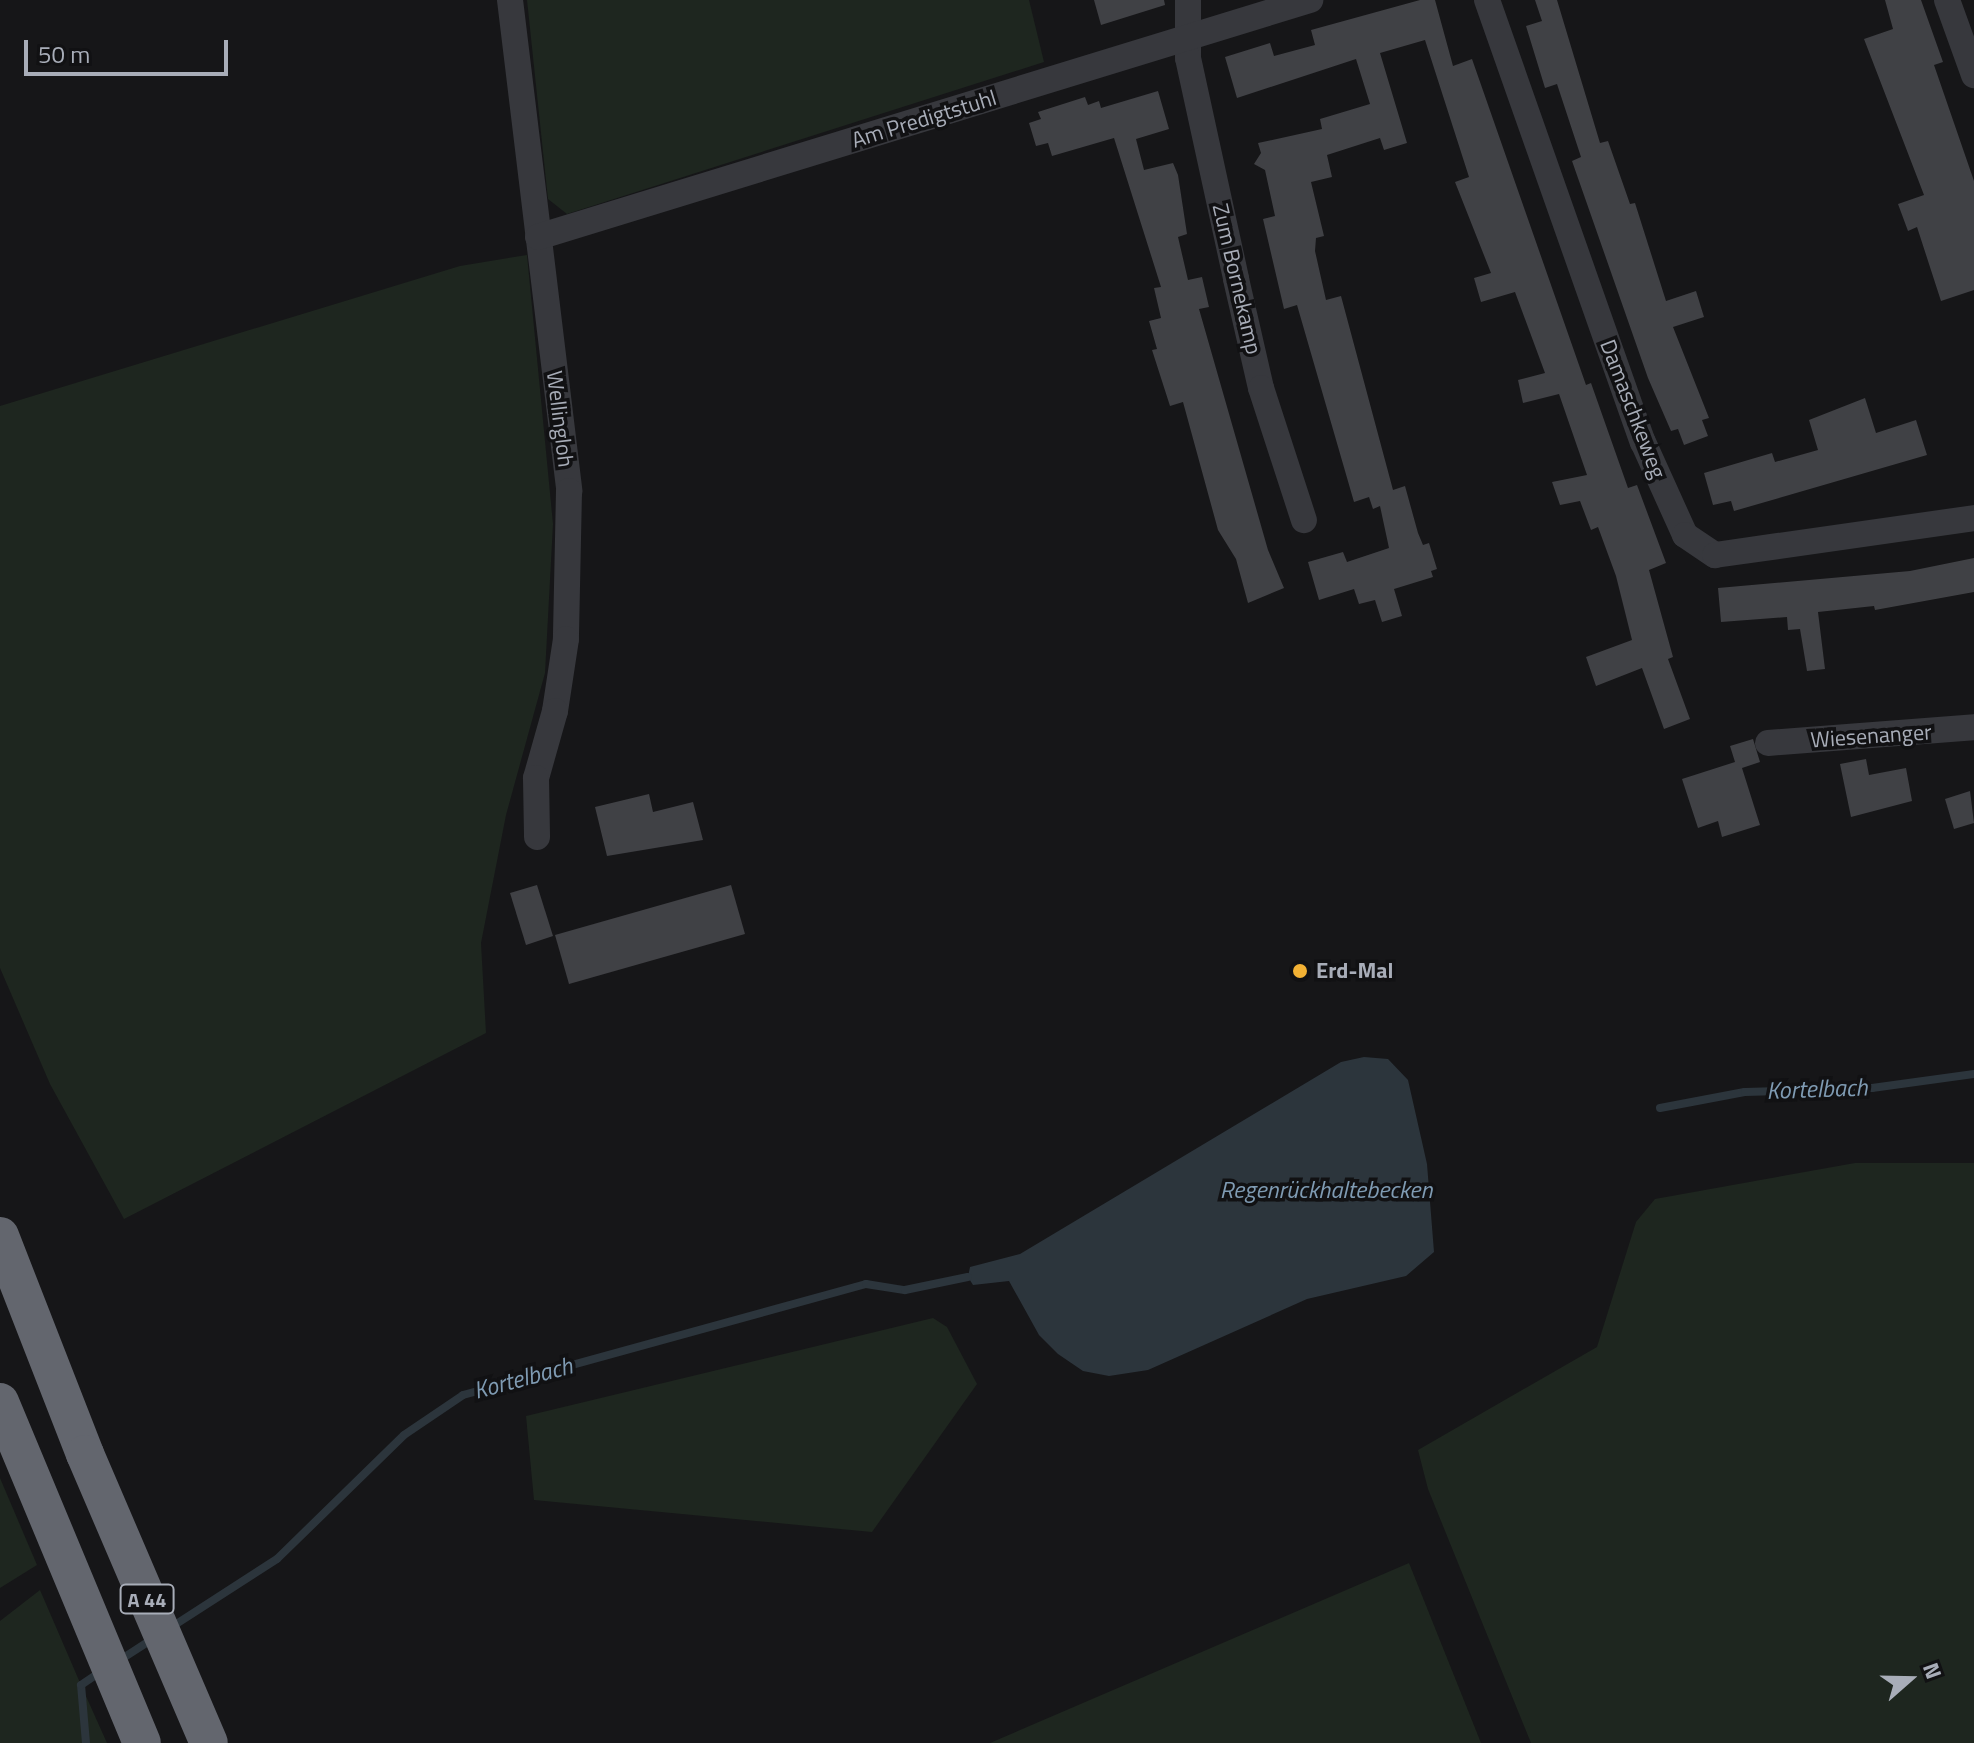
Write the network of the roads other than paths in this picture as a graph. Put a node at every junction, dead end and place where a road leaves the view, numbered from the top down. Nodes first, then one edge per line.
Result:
1 (510, 0) edge
2 (1188, 0) edge
3 (1310, 0) edge
4 (1487, 0) edge
5 (1947, 0) edge
6 (1191, 34) junction
7 (1974, 75) edge
8 (538, 237) junction
9 (1974, 518) edge
10 (1304, 520) dead end
11 (1974, 727) edge
12 (1768, 743) dead end
13 (537, 837) dead end
14 (0, 1236) edge
15 (0, 1402) edge
16 (142, 1743) edge
17 (209, 1743) edge

1 - 8 street, Wellingloh
2 - 6 street, Zum Bornekamp
3 - 6 street, Am Predigtstuhl
4 - 9 street, Damaschkeweg
5 - 7 street
6 - 8 street, Am Predigtstuhl
6 - 10 street, Zum Bornekamp
8 - 13 street, Wellingloh
11 - 12 street, Wiesenanger
14 - 17 highway, A 44
15 - 16 highway, A 44

